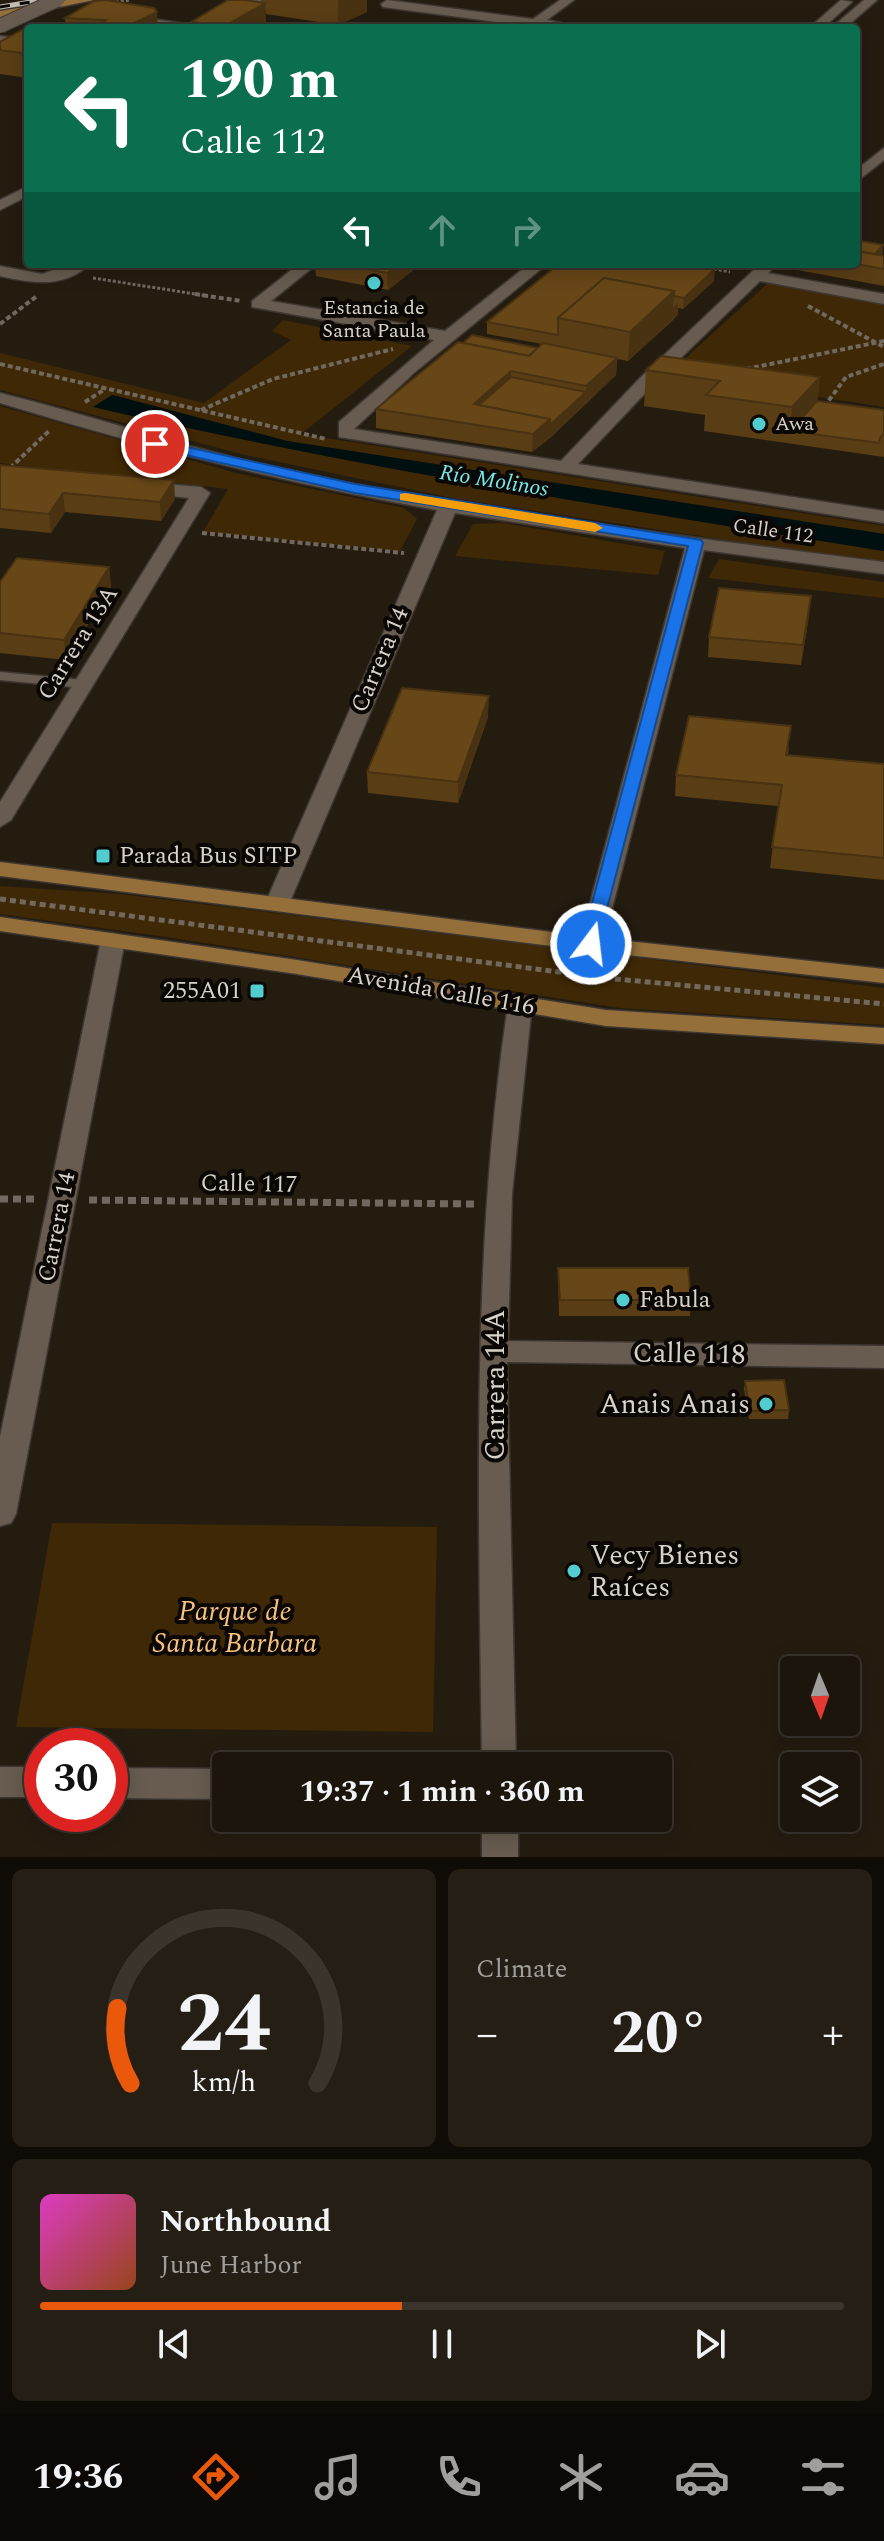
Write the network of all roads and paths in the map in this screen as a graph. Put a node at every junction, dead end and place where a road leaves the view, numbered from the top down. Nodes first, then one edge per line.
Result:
1 (36, 0) edge
2 (57, 0) edge
3 (88, 0) edge
4 (258, 0) edge
5 (568, 0) edge
6 (848, 0) edge
7 (871, 0) edge
8 (73, 2) junction
9 (387, 4) dead end
10 (475, 15) junction
11 (0, 16) edge
12 (140, 19) edge
13 (535, 23) junction
14 (173, 24) edge
15 (214, 24) edge
16 (461, 24) edge
17 (544, 24) edge
18 (820, 24) edge
19 (842, 24) edge
20 (1, 31) edge
21 (24, 41) edge
22 (884, 152) edge
23 (860, 173) edge
24 (860, 175) edge
25 (884, 177) edge
26 (24, 192) edge
27 (0, 206) edge
28 (75, 268) edge
29 (304, 268) edge
30 (534, 268) edge
31 (730, 268) edge
32 (762, 270) edge
33 (0, 271) edge
34 (59, 277) junction
35 (884, 299) edge
36 (258, 304) junction
37 (0, 324) edge
38 (448, 337) junction
39 (884, 341) edge
40 (874, 344) junction
41 (884, 347) edge
42 (884, 364) edge
43 (739, 370) edge
44 (646, 382) junction
45 (669, 386) edge
46 (0, 398) edge
47 (824, 407) edge
48 (200, 410) dead end
49 (63, 417) junction
50 (565, 467) junction
51 (4, 475) edge
52 (125, 486) edge
53 (449, 505) junction
54 (884, 517) edge
55 (178, 531) junction
56 (696, 543) junction
57 (425, 555) junction
58 (884, 568) edge
59 (0, 676) edge
60 (84, 684) junction
61 (0, 820) edge
62 (0, 869) edge
63 (0, 899) edge
64 (277, 904) junction
65 (0, 924) edge
66 (113, 940) junction
67 (591, 944) junction
68 (884, 976) edge
69 (884, 1004) edge
70 (520, 1005) junction
71 (884, 1036) edge
72 (0, 1199) edge
73 (62, 1200) junction
74 (498, 1204) junction
75 (494, 1351) junction
76 (884, 1357) edge
77 (0, 1514) edge
78 (499, 1752) edge
79 (0, 1782) edge
80 (24, 1782) edge
81 (128, 1783) edge
82 (212, 1784) edge
83 (500, 1832) edge
84 (500, 1857) edge

1 - 11 street
2 - 20 street, bridge
3 - 8 main road
4 - 15 street
5 - 13 street
6 - 18 street
7 - 19 street
8 - 11 main road
8 - 20 main road
9 - 10 street
10 - 13 street
10 - 16 street
12 - 14 lane
13 - 17 street
20 - 21 street
22 - 23 street
24 - 25 street
26 - 27 street
28 - 34 street
29 - 36 street
30 - 38 street
31 - 32 path
32 - 35 street
32 - 40 path
32 - 44 street
33 - 34 street
34 - 36 path
34 - 37 path
36 - 38 street
38 - 48 path
38 - 50 street, Calle 112
39 - 40 path
40 - 41 path
40 - 43 path
42 - 47 path
44 - 45 street
44 - 50 street
46 - 49 street, Calle 112
49 - 51 path
49 - 53 street, Calle 112
50 - 54 street, Calle 112
52 - 55 street, Carrera 13A
53 - 56 street, Calle 112
53 - 57 street, Carrera 14
55 - 57 path
55 - 60 street, Carrera 13A
56 - 58 street, Calle 112
56 - 67 street
57 - 64 street, Carrera 14
59 - 60 lane
60 - 61 street, Carrera 13A
62 - 64 main road
63 - 69 path
64 - 67 main road
65 - 66 main road, Avenida Calle 116
66 - 70 main road, Avenida Calle 116
66 - 73 street, Carrera 14
67 - 68 main road
70 - 71 main road, Avenida Calle 116
70 - 74 street, Carrera 14A
72 - 73 path, Calle 117
73 - 74 path, Calle 117
73 - 77 street, Carrera 14
74 - 75 street, Carrera 14A
75 - 76 street, Calle 118
75 - 78 street, Carrera 14A
79 - 80 street
81 - 82 street
83 - 84 street

